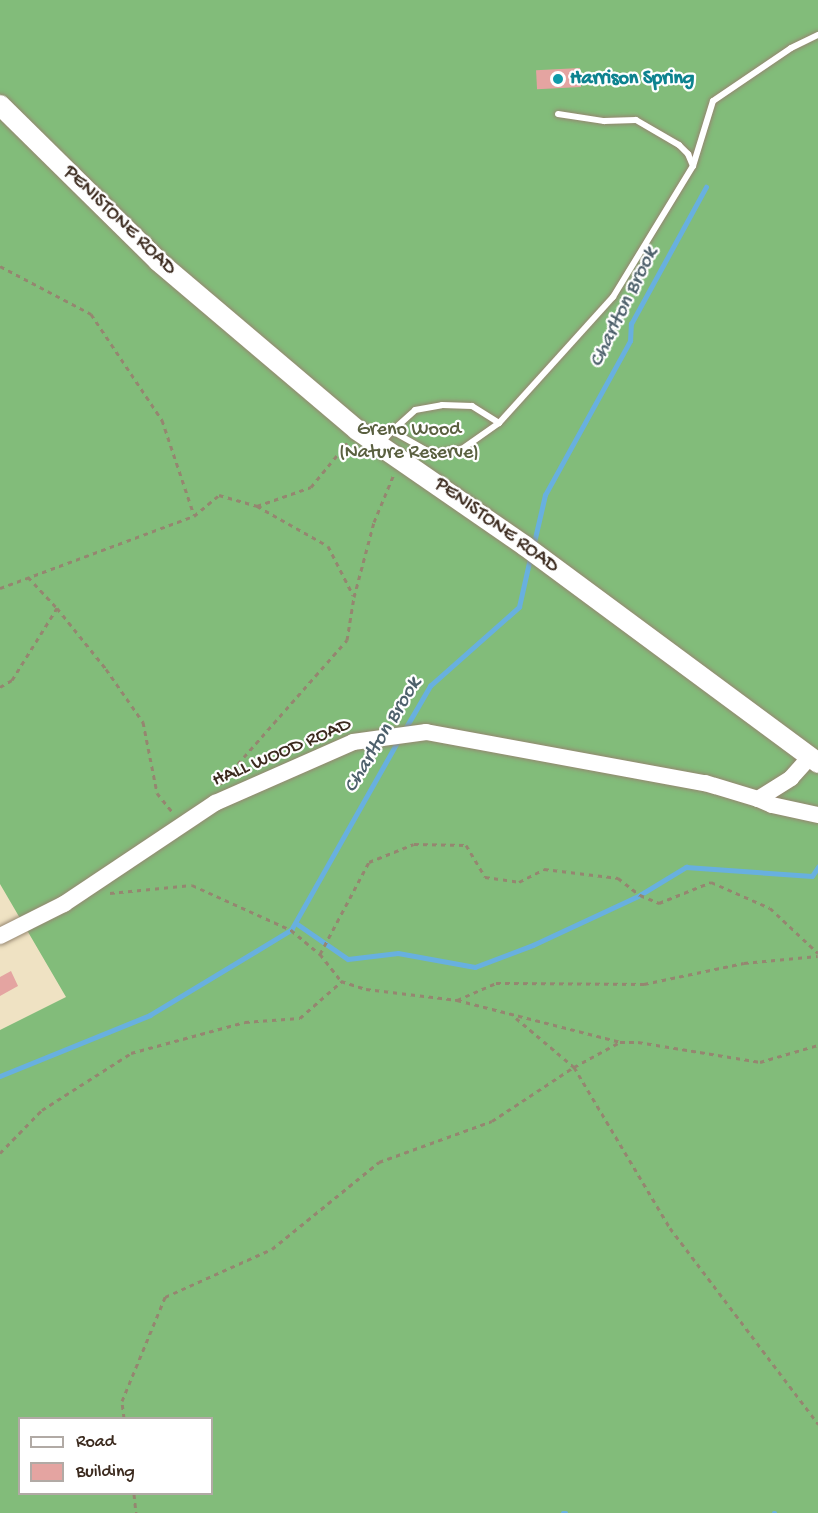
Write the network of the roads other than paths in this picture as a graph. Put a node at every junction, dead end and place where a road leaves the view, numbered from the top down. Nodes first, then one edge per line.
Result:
1 (818, 34) edge
2 (0, 105) edge
3 (558, 114) dead end
4 (693, 166) junction
5 (499, 423) junction
6 (387, 438) junction
7 (814, 760) edge
8 (758, 799) junction
9 (818, 814) edge
10 (0, 936) edge

1 - 4 lane
2 - 6 highway, PENISTONE ROAD
3 - 4 lane
4 - 5 lane
5 - 6 lane
5 - 6 lane
6 - 7 highway, PENISTONE ROAD
7 - 8 main road
8 - 9 main road, HALL WOOD ROAD
8 - 10 main road, HALL WOOD ROAD

